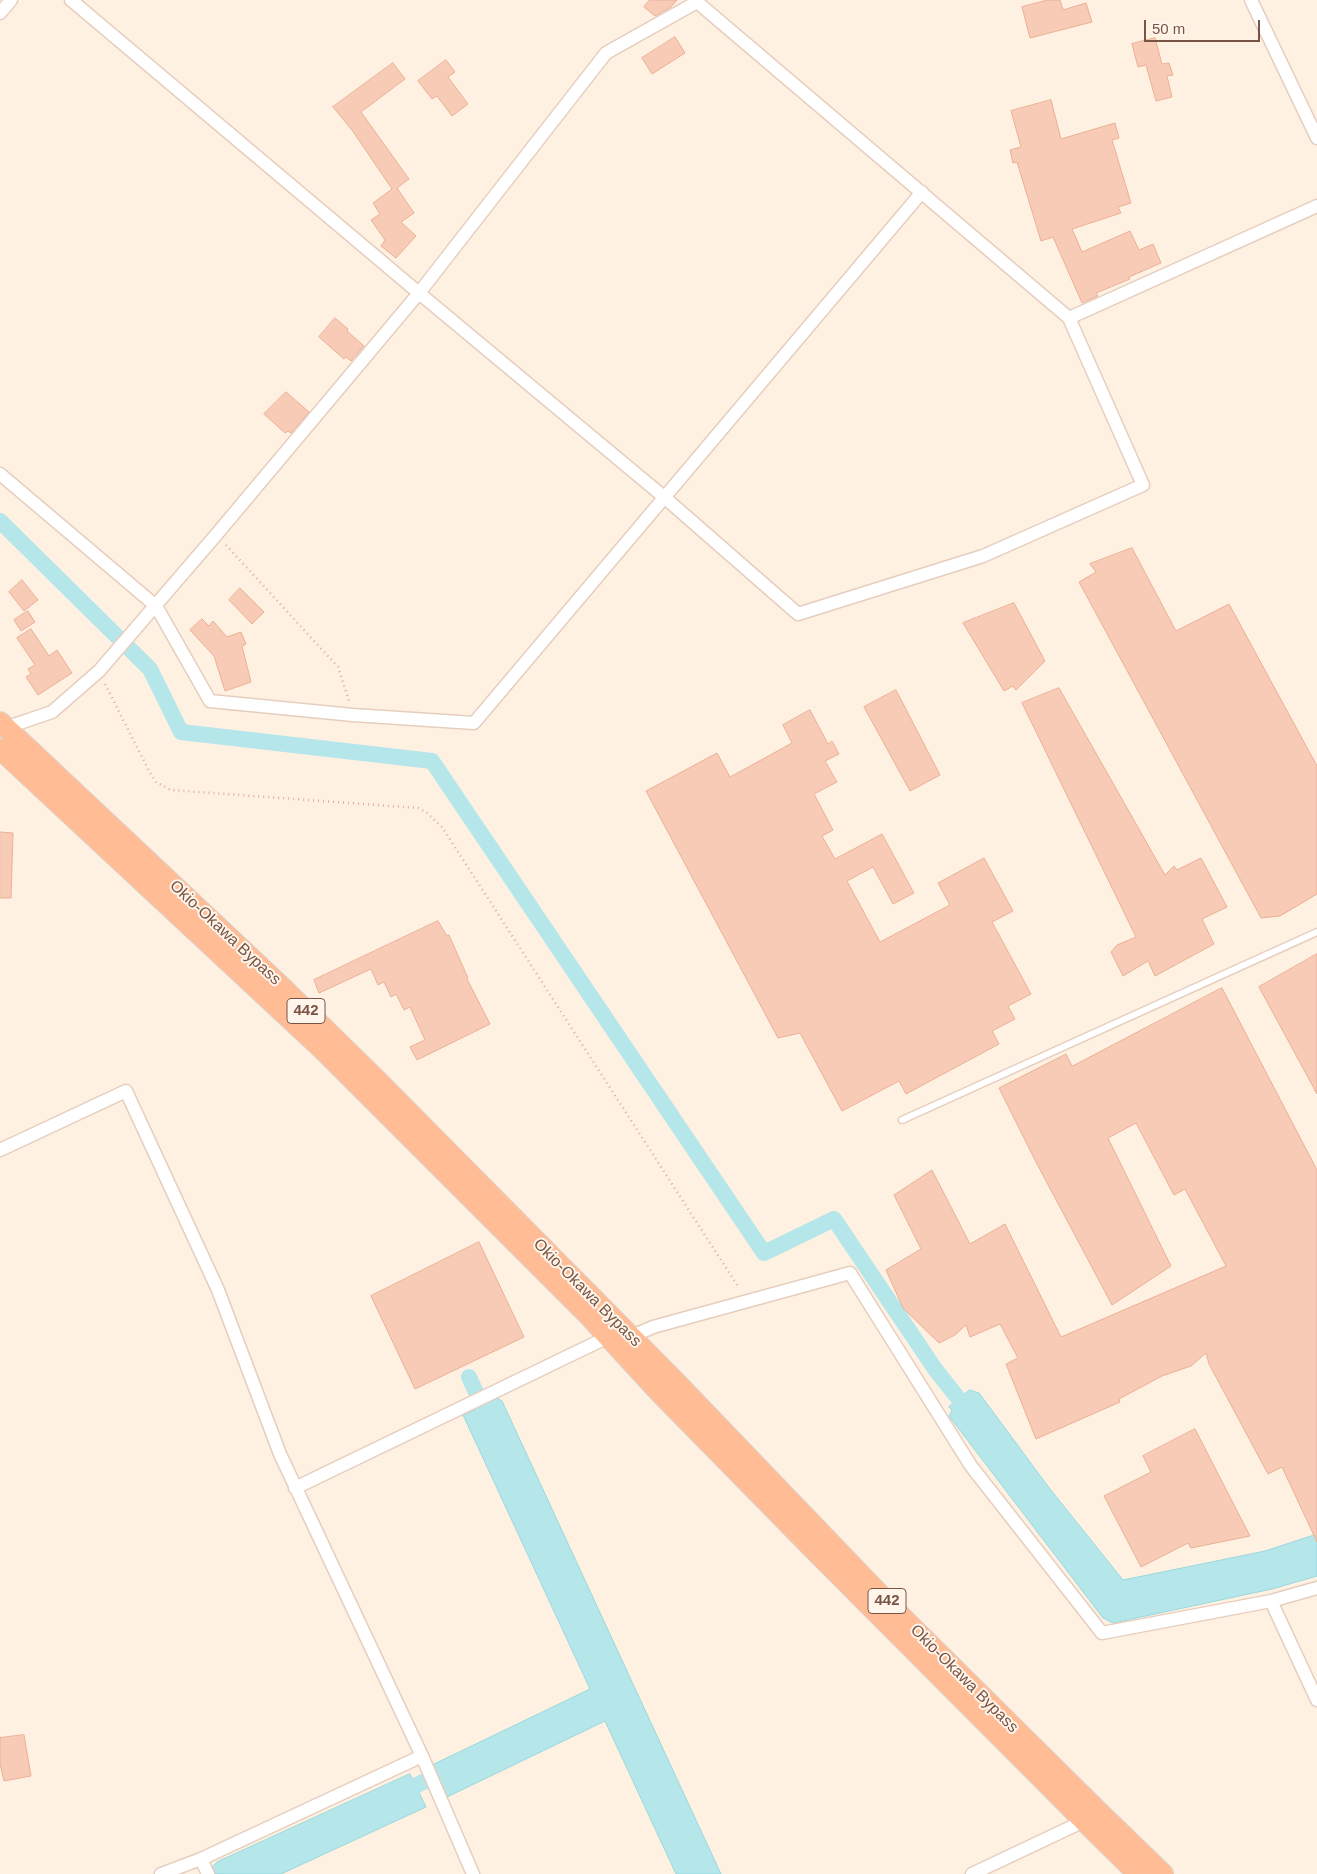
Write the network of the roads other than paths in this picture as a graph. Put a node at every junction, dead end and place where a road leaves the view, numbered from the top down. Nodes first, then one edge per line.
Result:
1 (11, 0) edge
2 (71, 0) edge
3 (1251, 0) edge
4 (697, 1) edge
5 (0, 13) edge
6 (1317, 138) edge
7 (922, 192) junction
8 (1317, 206) edge
9 (419, 294) junction
10 (1069, 318) junction
11 (0, 474) edge
12 (664, 497) junction
13 (156, 606) junction
14 (2, 726) edge
15 (0, 750) edge
16 (1317, 932) edge
17 (902, 1120) dead end
18 (0, 1150) edge
19 (603, 1323) junction
20 (630, 1337) junction
21 (295, 1488) junction
22 (1317, 1588) edge
23 (1271, 1601) junction
24 (1317, 1700) edge
25 (422, 1756) junction
26 (1084, 1821) junction
27 (201, 1859) junction
28 (979, 1873) edge
29 (161, 1874) edge
30 (208, 1874) edge
31 (473, 1874) edge
32 (1138, 1874) edge
33 (1163, 1874) edge

1 - 5 street
2 - 9 street
3 - 6 street
4 - 7 street
4 - 9 street
7 - 10 street
7 - 12 street
8 - 10 street
9 - 12 street
9 - 13 street
10 - 12 street
11 - 13 street
12 - 13 street
13 - 14 street
14 - 19 highway, Okio-Okawa Bypass / 442
15 - 19 highway, Okio-Okawa Bypass / 442
16 - 17 lane
18 - 21 street
19 - 20 highway, Okio-Okawa Bypass / 442
19 - 21 street
19 - 26 highway, Okio-Okawa Bypass / 442
20 - 23 street
20 - 33 highway, Okio-Okawa Bypass / 442
21 - 25 street
22 - 23 street
23 - 24 street
25 - 27 street
25 - 31 street
26 - 28 street
26 - 32 highway, Okio-Okawa Bypass / 442
27 - 29 street
27 - 30 street

